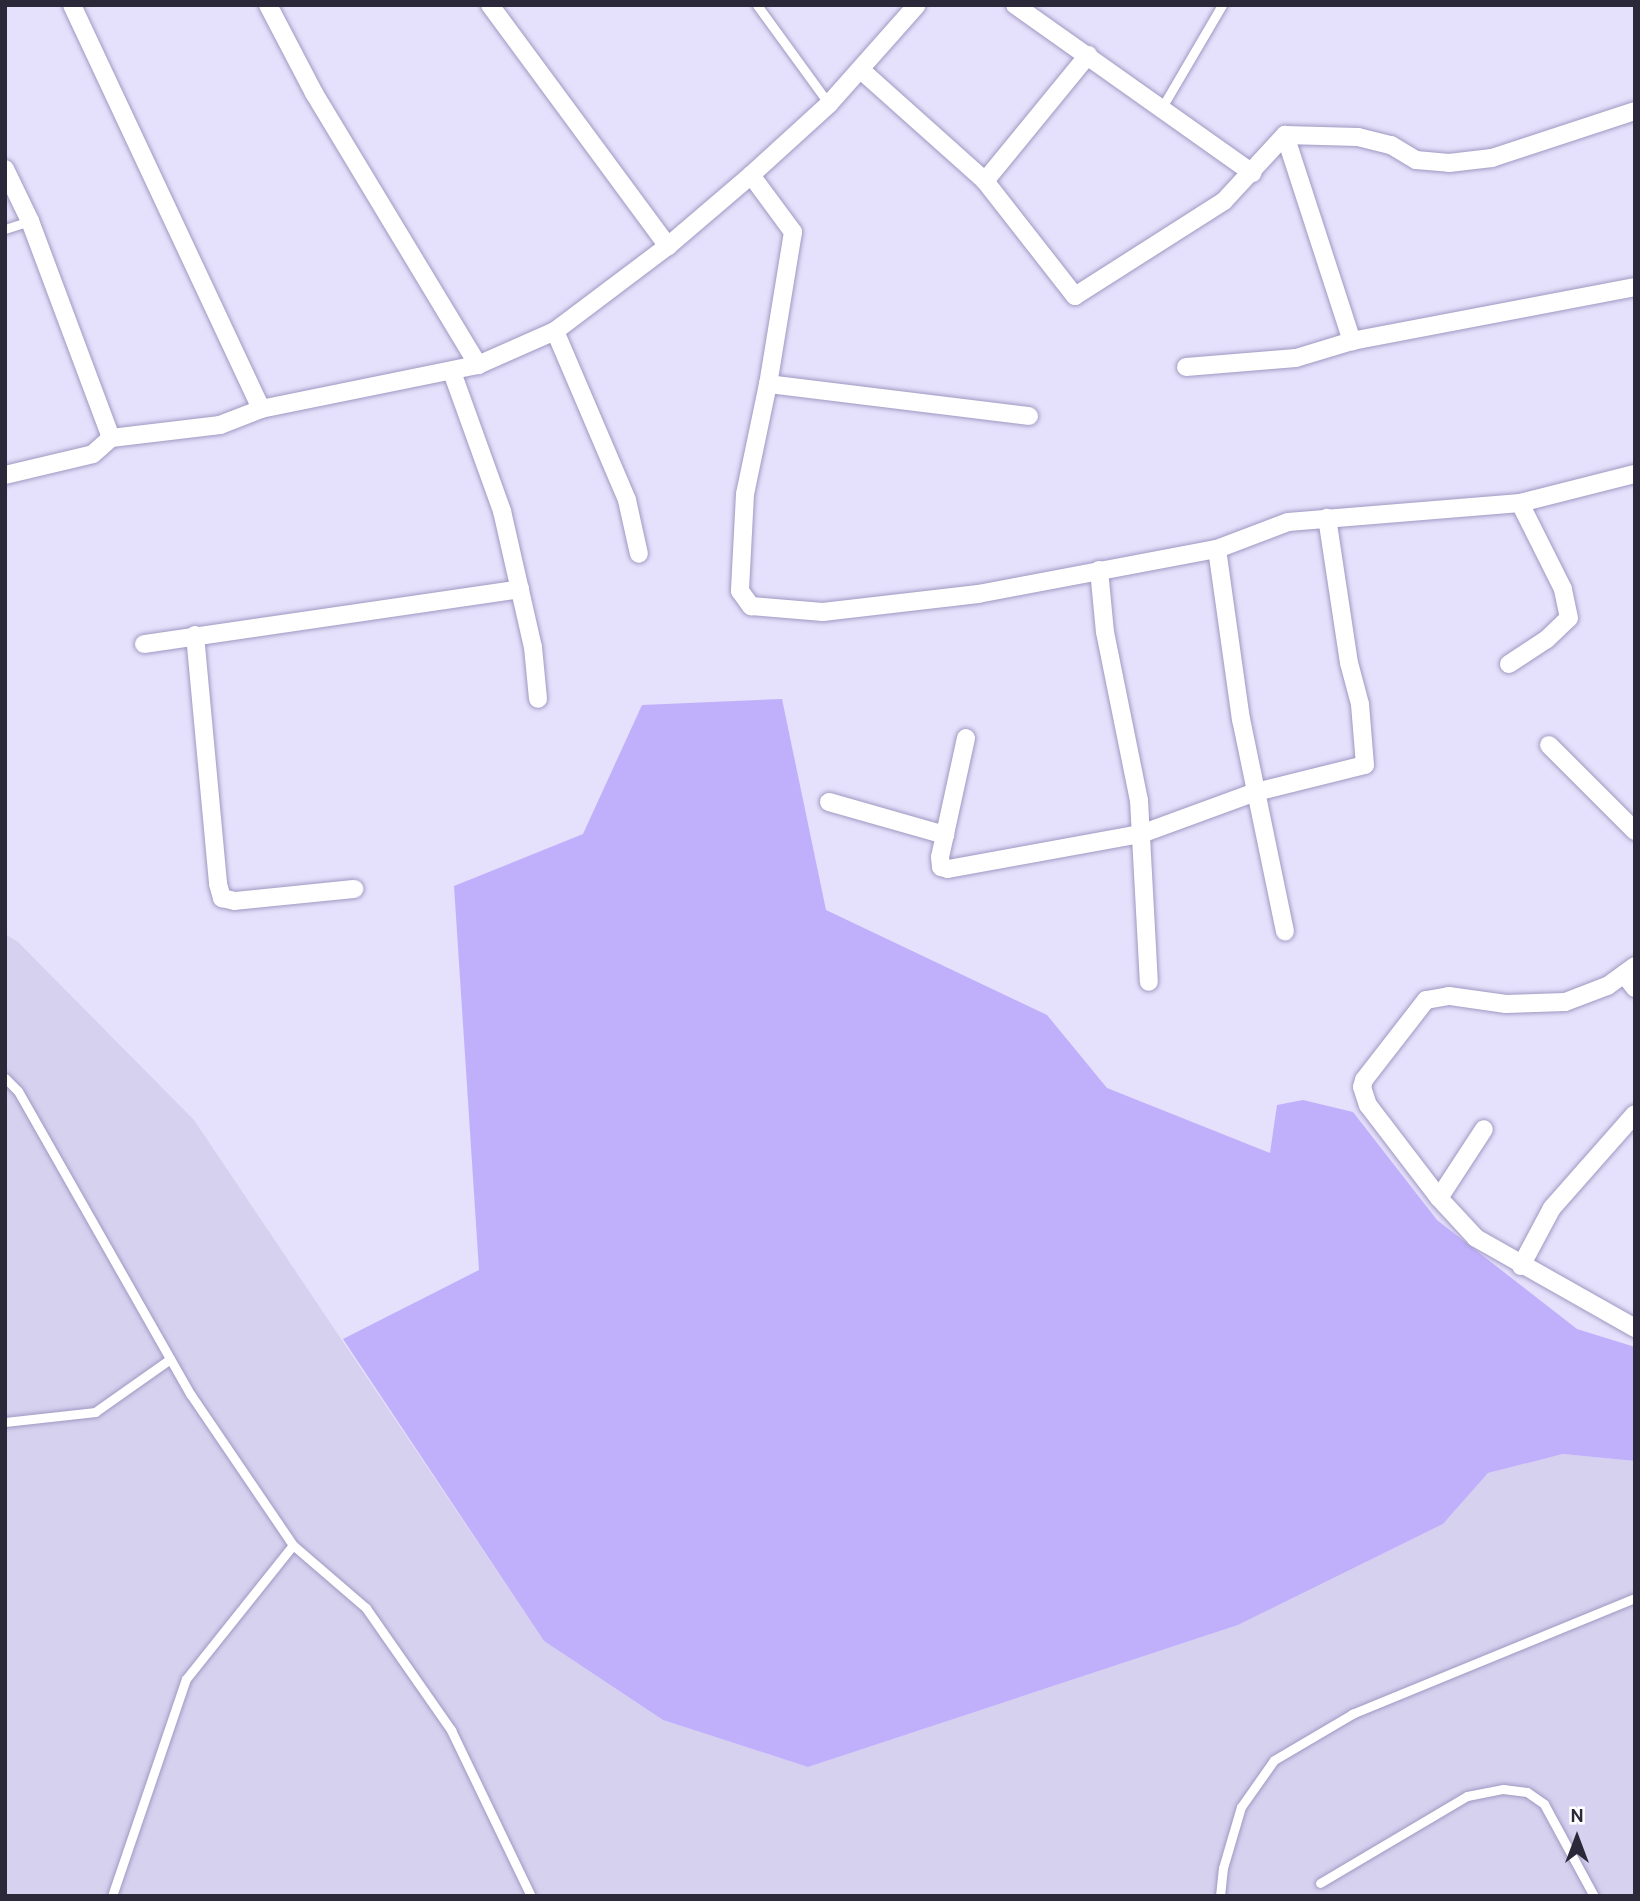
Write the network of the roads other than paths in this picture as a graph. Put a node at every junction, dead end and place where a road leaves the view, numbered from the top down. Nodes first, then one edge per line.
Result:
1 (72, 5) edge
2 (268, 5) edge
3 (490, 5) edge
4 (757, 5) edge
5 (917, 5) edge
6 (1016, 5) edge
7 (1222, 5) edge
8 (1088, 55) junction
9 (861, 71) junction
10 (829, 104) junction
11 (1161, 109) junction
12 (1635, 111) edge
13 (1285, 135) junction
14 (5, 169) edge
15 (1252, 173) junction
16 (751, 175) junction
17 (985, 181) junction
18 (30, 221) junction
19 (5, 229) edge
20 (668, 246) junction
21 (1635, 287) edge
22 (555, 331) junction
23 (1352, 341) junction
24 (478, 365) junction
25 (1186, 367) dead end
26 (452, 372) junction
27 (768, 384) junction
28 (261, 409) junction
29 (1029, 416) dead end
30 (111, 438) junction
31 (1635, 474) edge
32 (5, 475) edge
33 (1520, 503) junction
34 (1327, 518) junction
35 (1217, 550) junction
36 (639, 554) dead end
37 (1099, 570) junction
38 (520, 589) junction
39 (195, 635) junction
40 (144, 644) dead end
41 (1510, 664) dead end
42 (538, 699) dead end
43 (966, 738) dead end
44 (1549, 744) dead end
45 (1256, 792) junction
46 (829, 802) dead end
47 (1635, 831) edge
48 (1141, 834) junction
49 (945, 835) junction
50 (355, 889) dead end
51 (1285, 931) dead end
52 (1631, 976) edge
53 (1149, 982) dead end
54 (5, 1078) edge
55 (1635, 1114) edge
56 (1484, 1129) dead end
57 (1439, 1198) junction
58 (1521, 1266) junction
59 (1635, 1328) edge
60 (170, 1359) junction
61 (5, 1422) edge
62 (293, 1545) junction
63 (1635, 1598) edge
64 (1321, 1883) dead end
65 (1219, 1895) edge
66 (112, 1896) edge
67 (531, 1896) edge
68 (1594, 1896) edge

1 - 28 street
2 - 24 street
3 - 20 street
4 - 10 lane
5 - 9 street
6 - 8 street
7 - 11 lane
8 - 11 street
8 - 17 street
9 - 10 street
9 - 17 street
10 - 16 street
11 - 15 street
12 - 13 street
13 - 15 street
13 - 23 street
14 - 18 street
15 - 17 street
16 - 20 street
16 - 27 street
18 - 19 lane
18 - 30 street
20 - 22 street
21 - 23 street
22 - 24 street
22 - 36 street
23 - 25 street
24 - 26 street
26 - 28 street
26 - 38 street
27 - 29 street
27 - 37 street
28 - 30 street
30 - 32 street
31 - 33 street
33 - 34 street
33 - 41 street
34 - 35 street
34 - 45 street
35 - 37 street
35 - 45 street
37 - 48 street
38 - 39 street
38 - 42 street
39 - 40 street
39 - 50 street
43 - 49 street
44 - 47 street
45 - 48 street
45 - 51 street
46 - 49 street
48 - 49 street
48 - 53 street
52 - 57 street
54 - 60 lane
55 - 58 street
56 - 57 street
57 - 58 street
58 - 59 street
60 - 61 lane
60 - 62 lane
62 - 66 lane
62 - 67 lane
63 - 65 lane
64 - 68 lane

